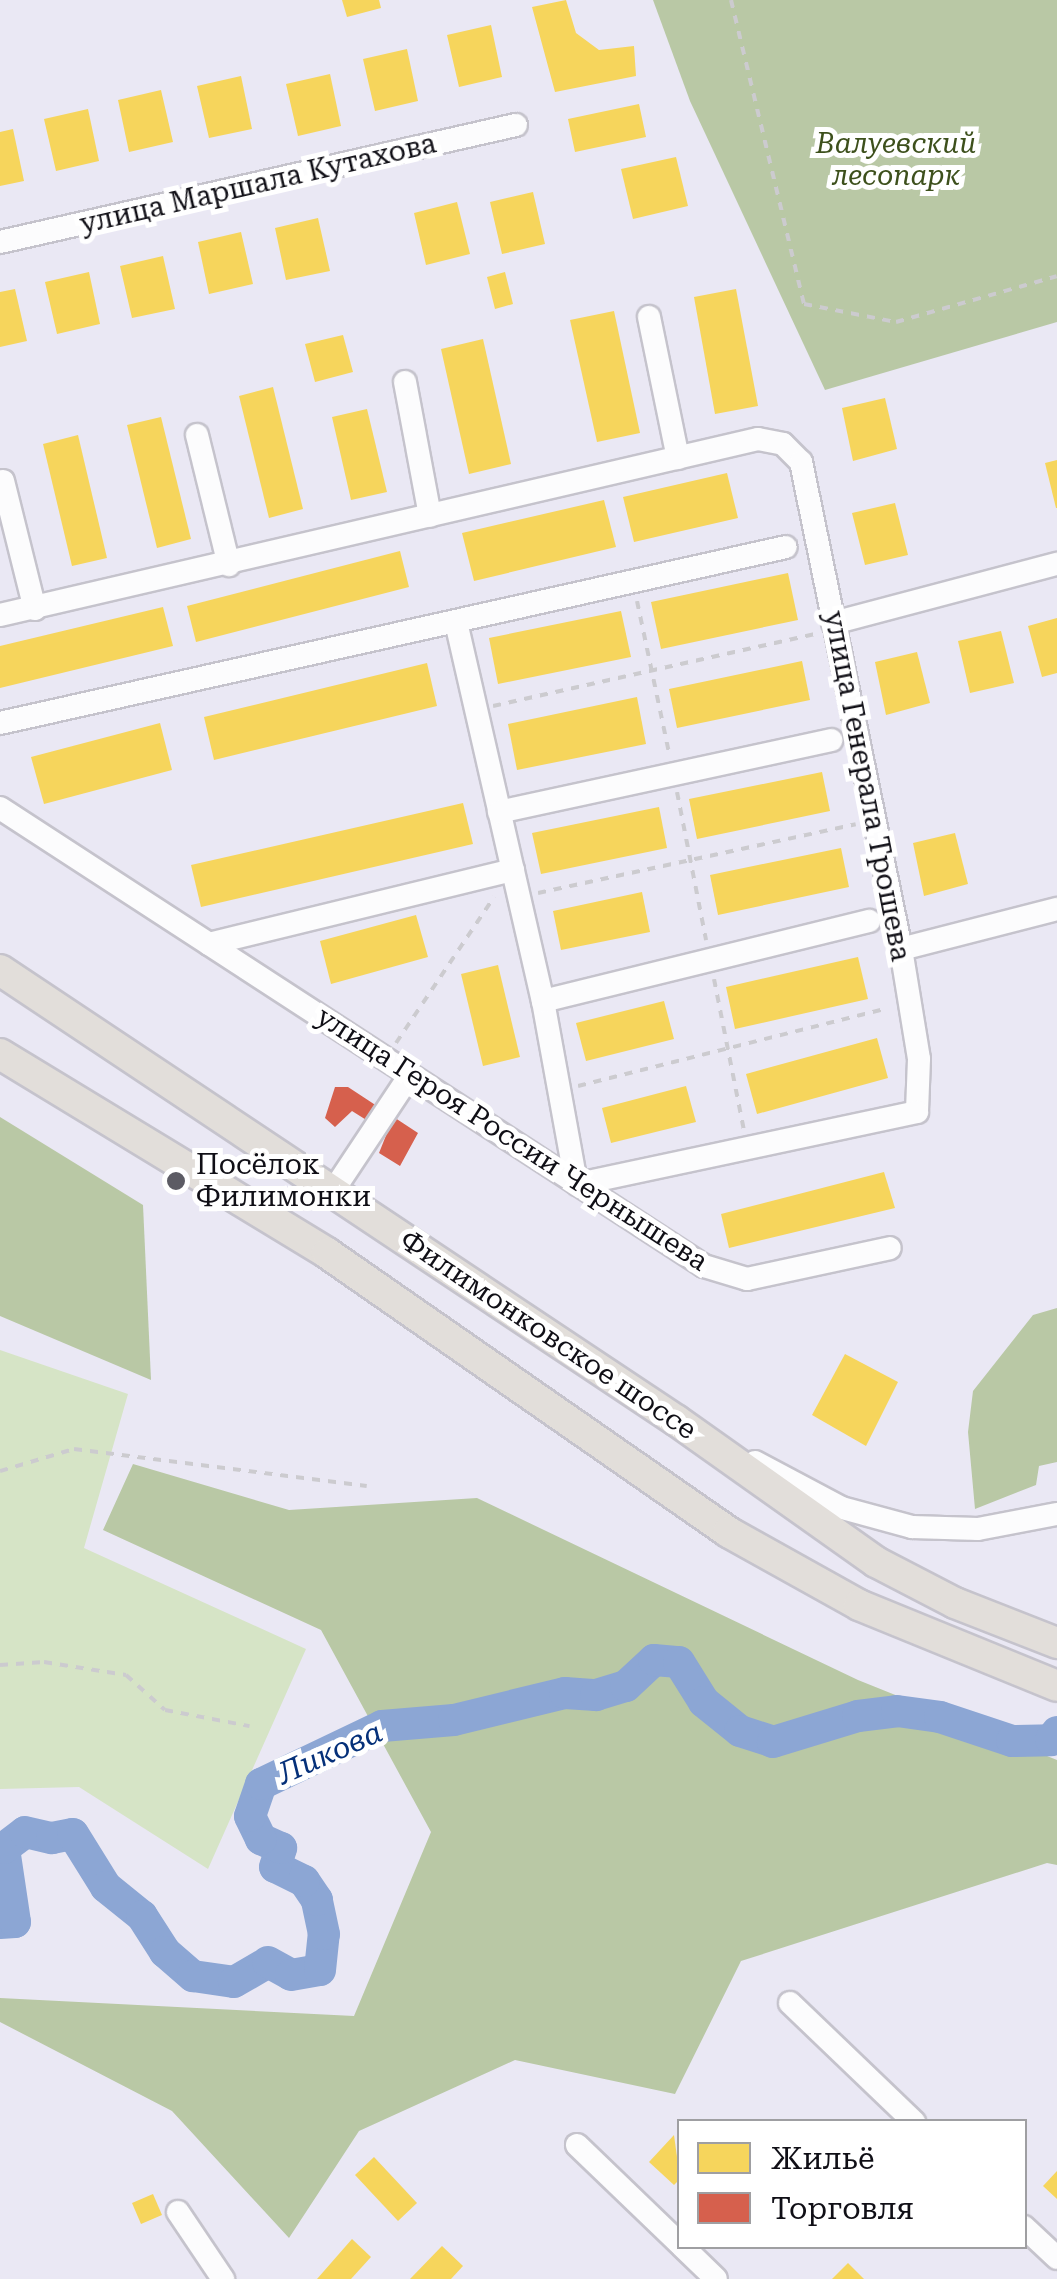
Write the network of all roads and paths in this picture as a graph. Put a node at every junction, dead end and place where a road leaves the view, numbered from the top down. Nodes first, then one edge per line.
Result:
1 (731, 0) edge
2 (516, 126) dead end
3 (0, 242) edge
4 (1057, 276) edge
5 (649, 317) dead end
6 (404, 382) dead end
7 (197, 436) dead end
8 (678, 458) junction
9 (3, 481) dead end
10 (430, 516) junction
11 (786, 547) dead end
12 (1057, 564) edge
13 (229, 565) junction
14 (632, 582) junction
15 (35, 608) junction
16 (0, 616) edge
17 (456, 622) junction
18 (824, 629) junction
19 (652, 671) junction
20 (476, 710) junction
21 (0, 723) edge
22 (831, 740) dead end
23 (673, 774) junction
24 (0, 808) edge
25 (499, 812) junction
26 (856, 824) dead end
27 (690, 860) junction
28 (512, 870) junction
29 (519, 898) junction
30 (1057, 909) edge
31 (868, 921) dead end
32 (209, 944) junction
33 (901, 949) junction
34 (710, 960) junction
35 (0, 970) edge
36 (542, 1001) junction
37 (885, 1009) dead end
38 (728, 1048) junction
39 (0, 1054) edge
40 (385, 1059) junction
41 (410, 1075) junction
42 (559, 1090) junction
43 (747, 1148) junction
44 (577, 1183) junction
45 (334, 1190) junction
46 (890, 1248) dead end
47 (677, 1420) junction
48 (0, 1470) edge
49 (367, 1486) dead end
50 (1057, 1514) edge
51 (1057, 1643) edge
52 (0, 1665) edge
53 (1057, 1686) edge
54 (249, 1726) dead end
55 (790, 2003) dead end
56 (911, 2119) edge
57 (576, 2145) dead end
58 (178, 2212) dead end
59 (1027, 2231) edge
60 (677, 2241) edge
61 (685, 2249) edge
62 (1057, 2258) edge
63 (223, 2279) edge
64 (716, 2279) edge

1 - 4 path
2 - 3 street, улица Маршала Кутахова
5 - 8 street
6 - 10 street
7 - 13 street
8 - 10 street
8 - 18 street, улица Генерала Трошева
9 - 15 street
10 - 13 street
11 - 14 street
12 - 18 street
13 - 15 street
14 - 17 street
14 - 19 path
15 - 16 street
17 - 20 street
17 - 21 street
18 - 19 path
18 - 33 street, улица Генерала Трошева
19 - 20 path
19 - 23 path
20 - 25 street
22 - 23 street
23 - 25 street
23 - 27 path
24 - 32 street, улица Героя России Чернышева
25 - 28 street
26 - 27 path
27 - 29 path
27 - 34 path
28 - 29 street
28 - 32 street
28 - 40 path
29 - 36 street
30 - 33 street
31 - 34 street
32 - 40 street, улица Героя России Чернышева
33 - 43 street, улица Генерала Трошева
34 - 36 street
34 - 38 path
35 - 45 main road, Филимонковское шоссе
36 - 42 street
37 - 38 path
38 - 42 path
38 - 43 path
39 - 53 main road, Филимонковское шоссе
40 - 41 street, улица Героя России Чернышева
41 - 44 street, улица Героя России Чернышева
41 - 45 street
42 - 44 street
43 - 44 street
44 - 46 street, улица Героя России Чернышева
45 - 47 main road, Филимонковское шоссе
47 - 50 street
47 - 51 main road, Филимонковское шоссе
48 - 49 path
52 - 54 path
55 - 56 street
57 - 60 street
58 - 63 street
59 - 62 street
61 - 64 street

